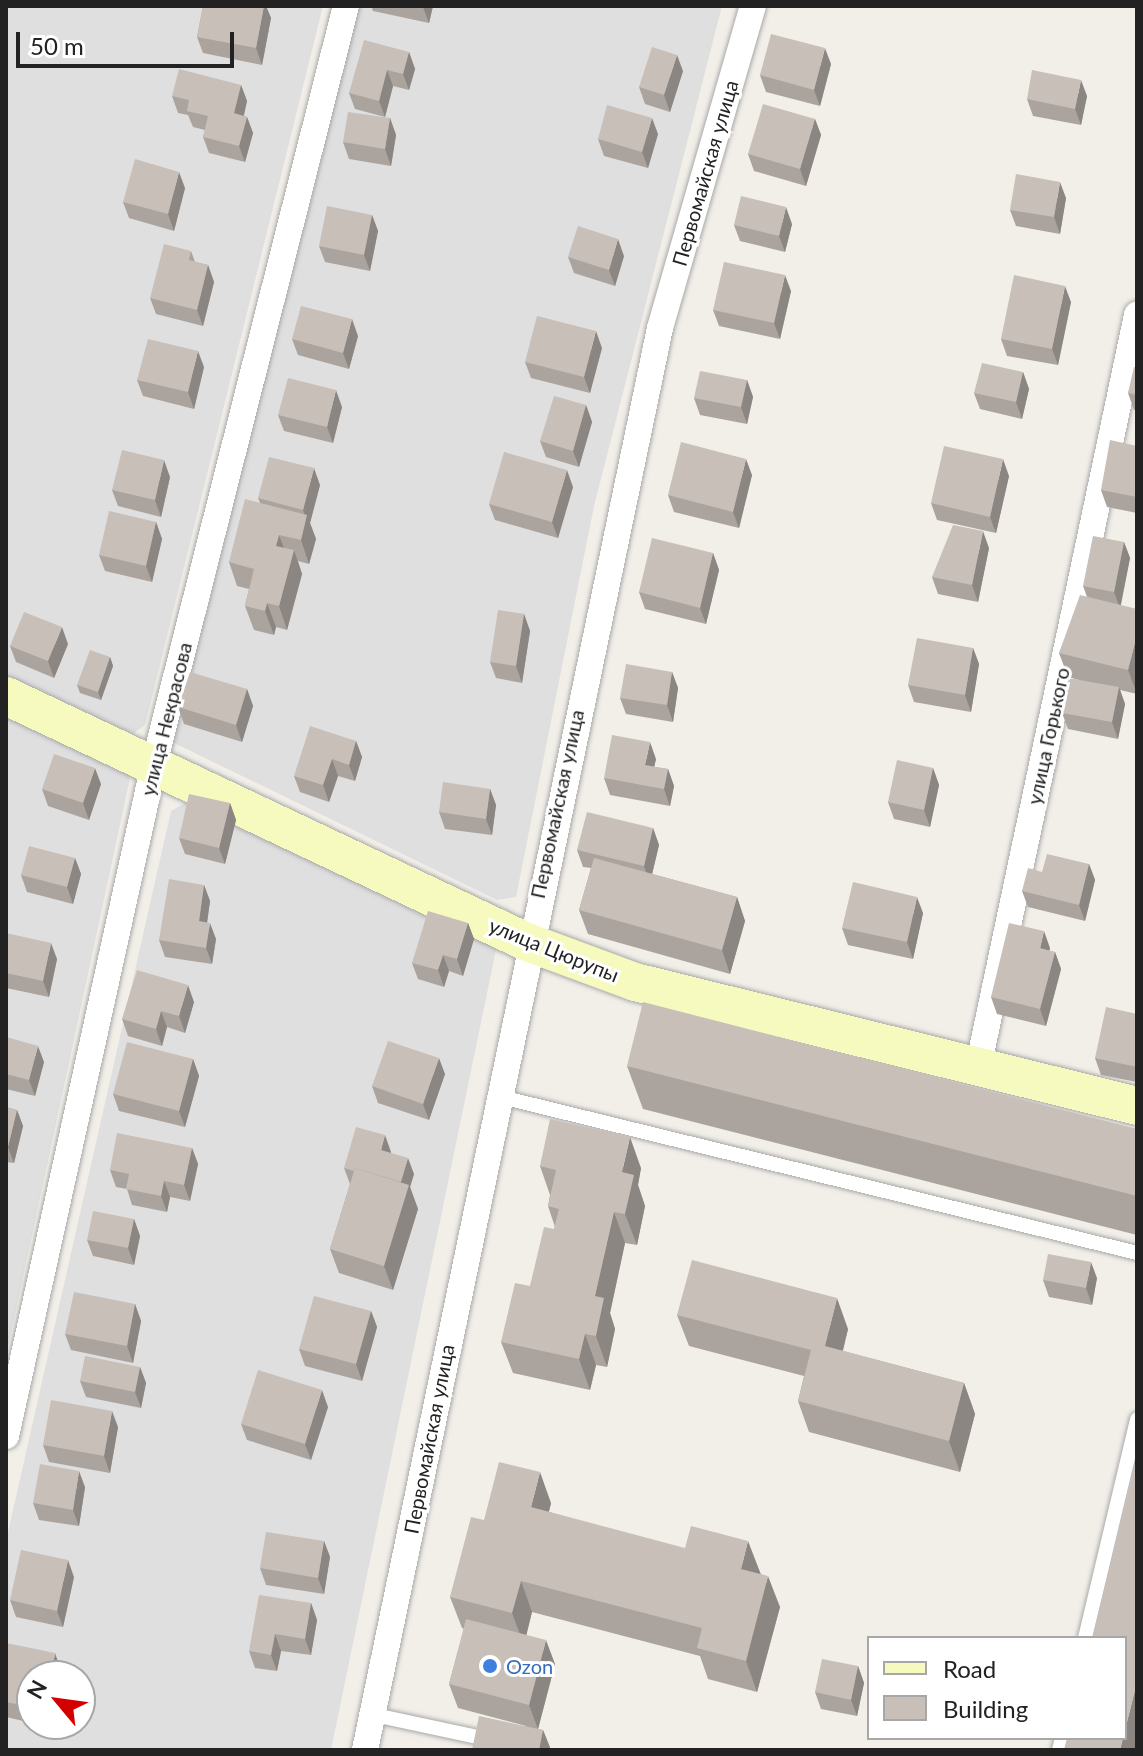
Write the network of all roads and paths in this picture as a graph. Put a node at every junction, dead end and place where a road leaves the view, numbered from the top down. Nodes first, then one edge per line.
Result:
1 (346, 6) edge
2 (753, 6) edge
3 (1137, 315) edge
4 (6, 696) edge
5 (154, 764) junction
6 (527, 942) junction
7 (979, 1063) junction
8 (497, 1096) junction
9 (1137, 1106) edge
10 (1137, 1253) edge
11 (1137, 1419) edge
12 (6, 1436) edge
13 (1085, 1636) edge
14 (375, 1715) junction
15 (507, 1744) edge
16 (365, 1750) edge

1 - 5 street, улица Некрасова
2 - 6 street, Первомайская улица
3 - 7 street, улица Горького
4 - 5 street, улица Цюрупы
5 - 6 street, улица Цюрупы
5 - 12 street, улица Некрасова
6 - 7 street, улица Цюрупы
6 - 8 street, Первомайская улица
7 - 9 street, улица Цюрупы
8 - 10 lane
8 - 14 street, Первомайская улица
11 - 13 lane
14 - 15 lane
14 - 16 street, Первомайская улица

